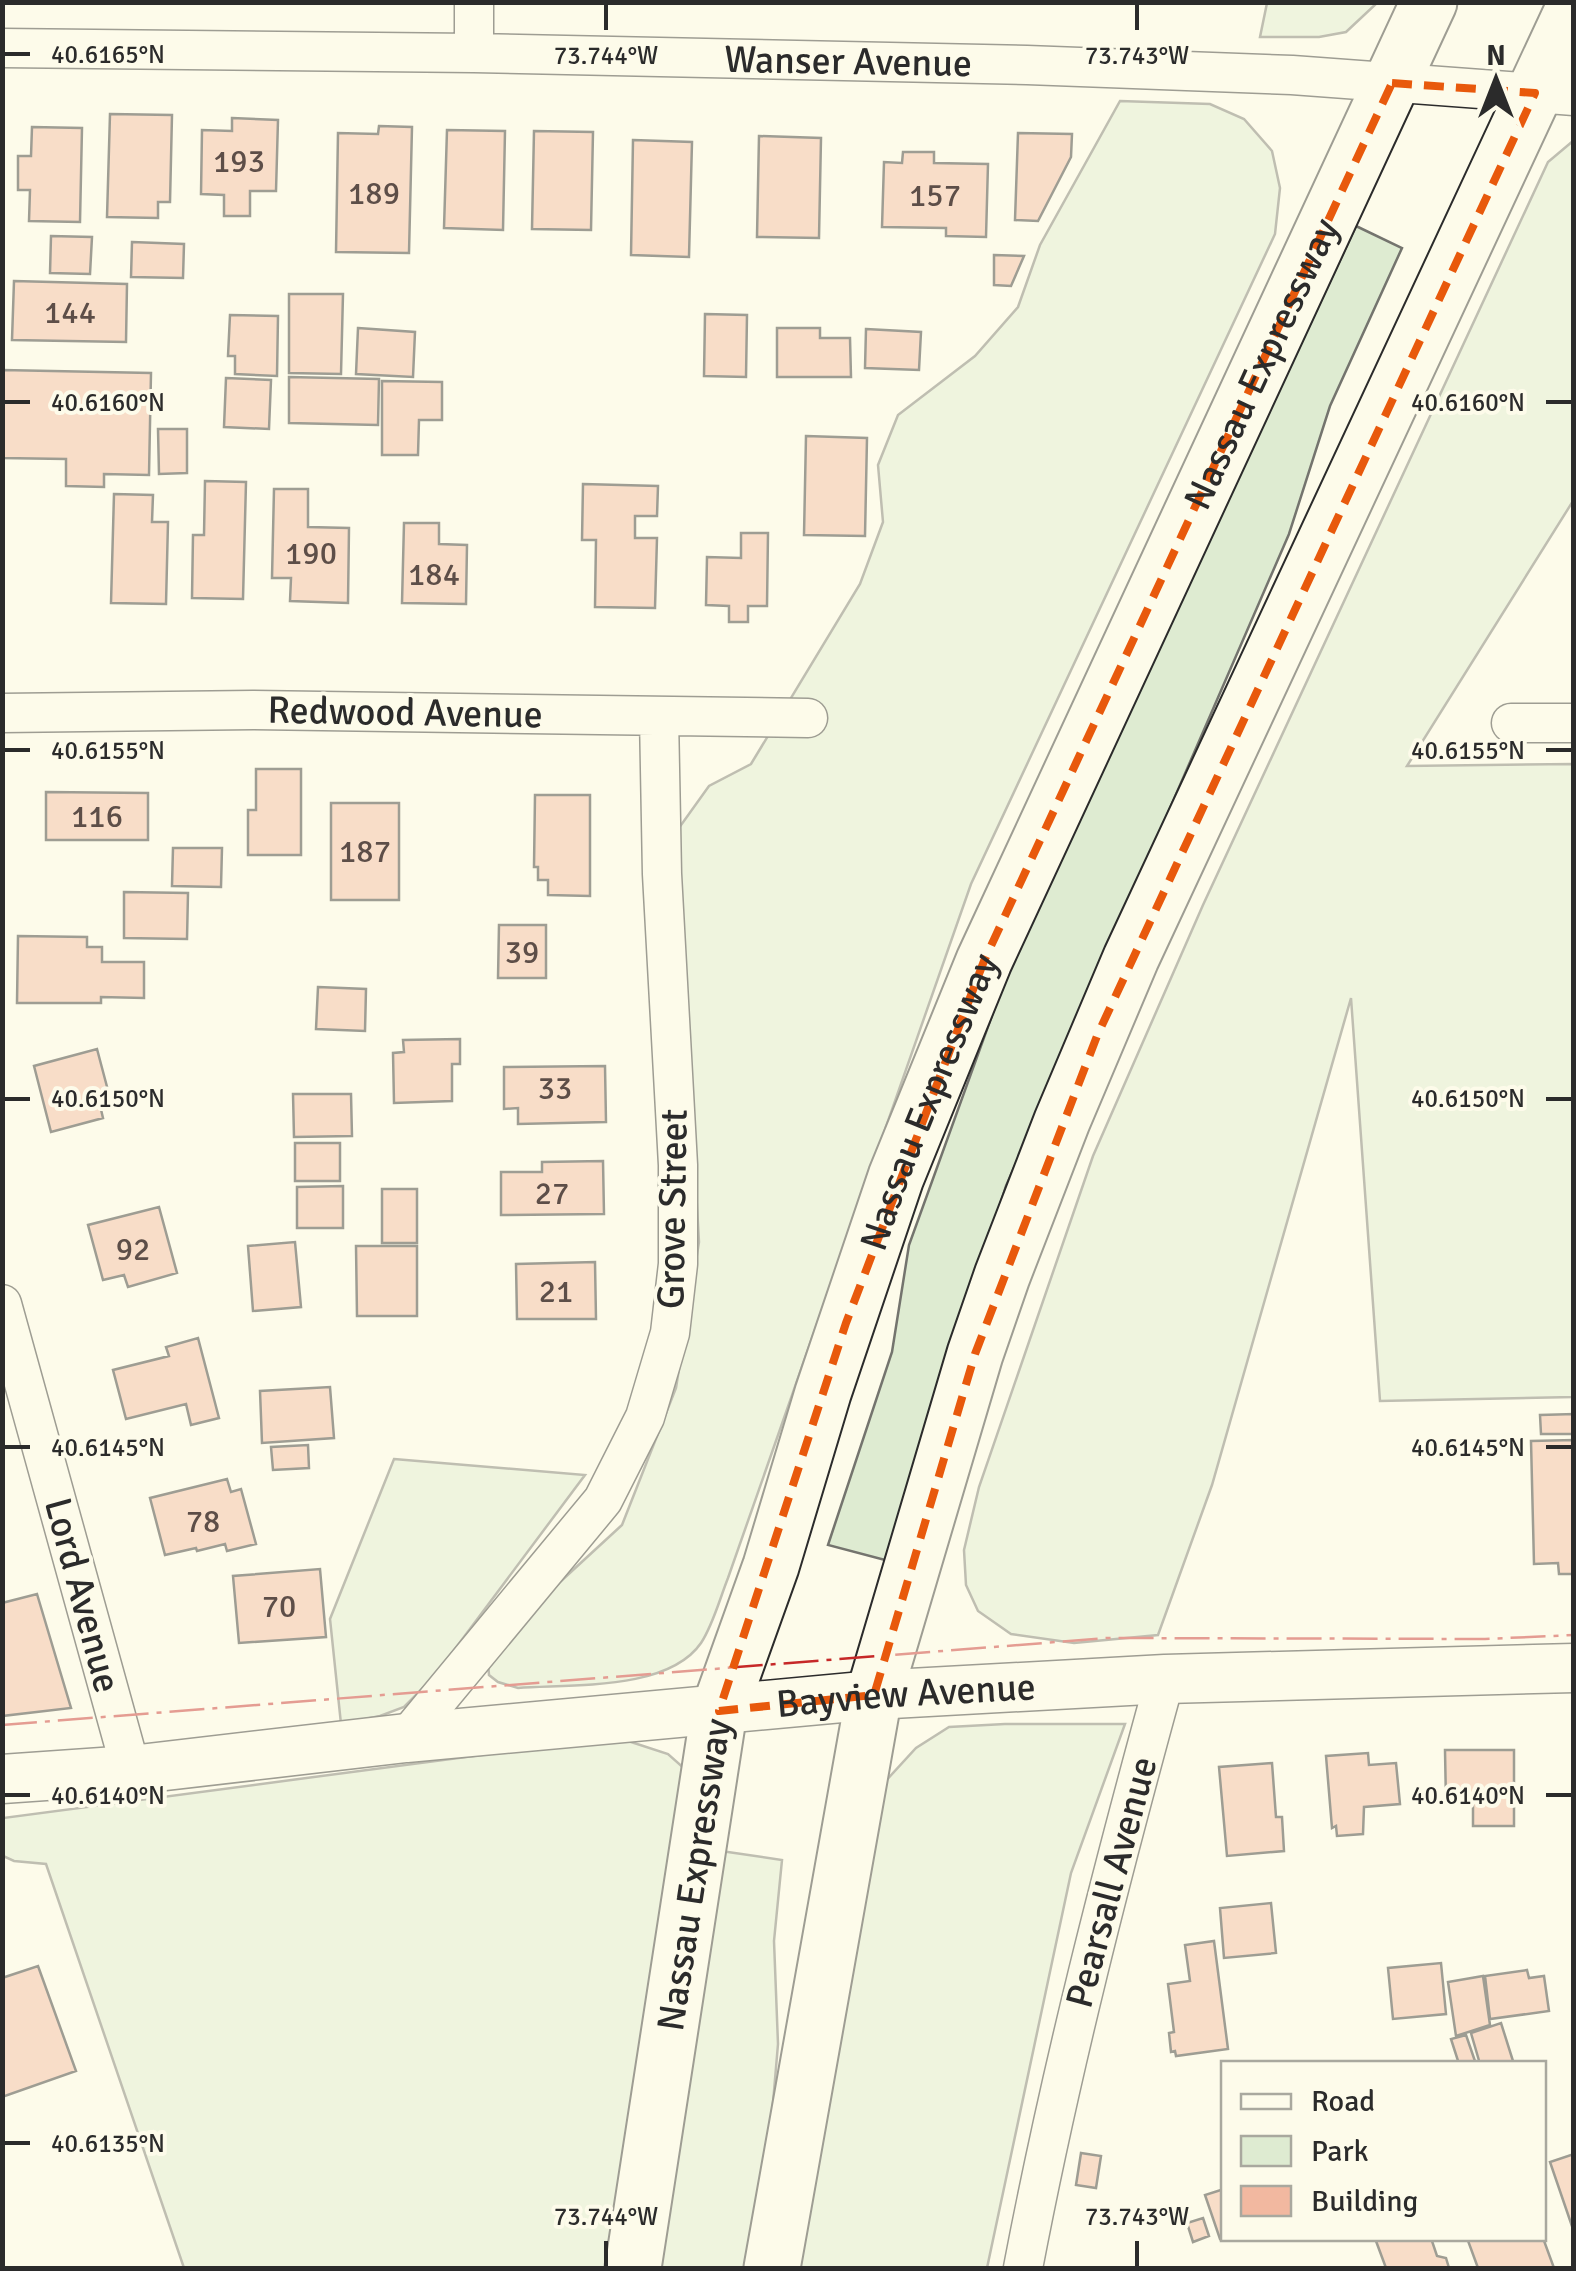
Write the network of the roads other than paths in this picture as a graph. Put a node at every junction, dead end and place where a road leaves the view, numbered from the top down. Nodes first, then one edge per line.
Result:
1 (474, 2) edge
2 (1429, 2) edge
3 (1574, 8) edge
4 (2, 48) edge
5 (474, 53) junction
6 (1392, 83) junction
7 (1554, 94) edge
8 (2, 713) edge
9 (659, 716) junction
10 (808, 718) dead end
11 (1511, 723) dead end
12 (1574, 723) edge
13 (2, 1304) edge
14 (1574, 1668) edge
15 (1165, 1680) junction
16 (874, 1696) junction
17 (719, 1711) junction
18 (406, 1738) junction
19 (131, 1770) junction
20 (2, 1779) edge
21 (633, 2268) edge
22 (772, 2268) edge
23 (1024, 2268) edge

1 - 5 street
2 - 6 highway, Nassau Expressway
3 - 7 highway
4 - 5 street, Wanser Avenue
5 - 6 street, Wanser Avenue
6 - 7 street, Wanser Avenue
6 - 17 highway, Nassau Expressway
7 - 16 highway
8 - 9 street, Redwood Avenue
9 - 10 street, Redwood Avenue
9 - 18 street, Grove Street
11 - 12 street
13 - 19 street, Lord Avenue
14 - 15 street, Bayview Avenue
15 - 16 street, Bayview Avenue
15 - 23 street, Pearsall Avenue
16 - 17 street, Bayview Avenue
16 - 22 highway
17 - 18 street, Bayview Avenue
17 - 21 highway, Nassau Expressway
18 - 19 street, Bayview Avenue
19 - 20 street, Bayview Avenue

